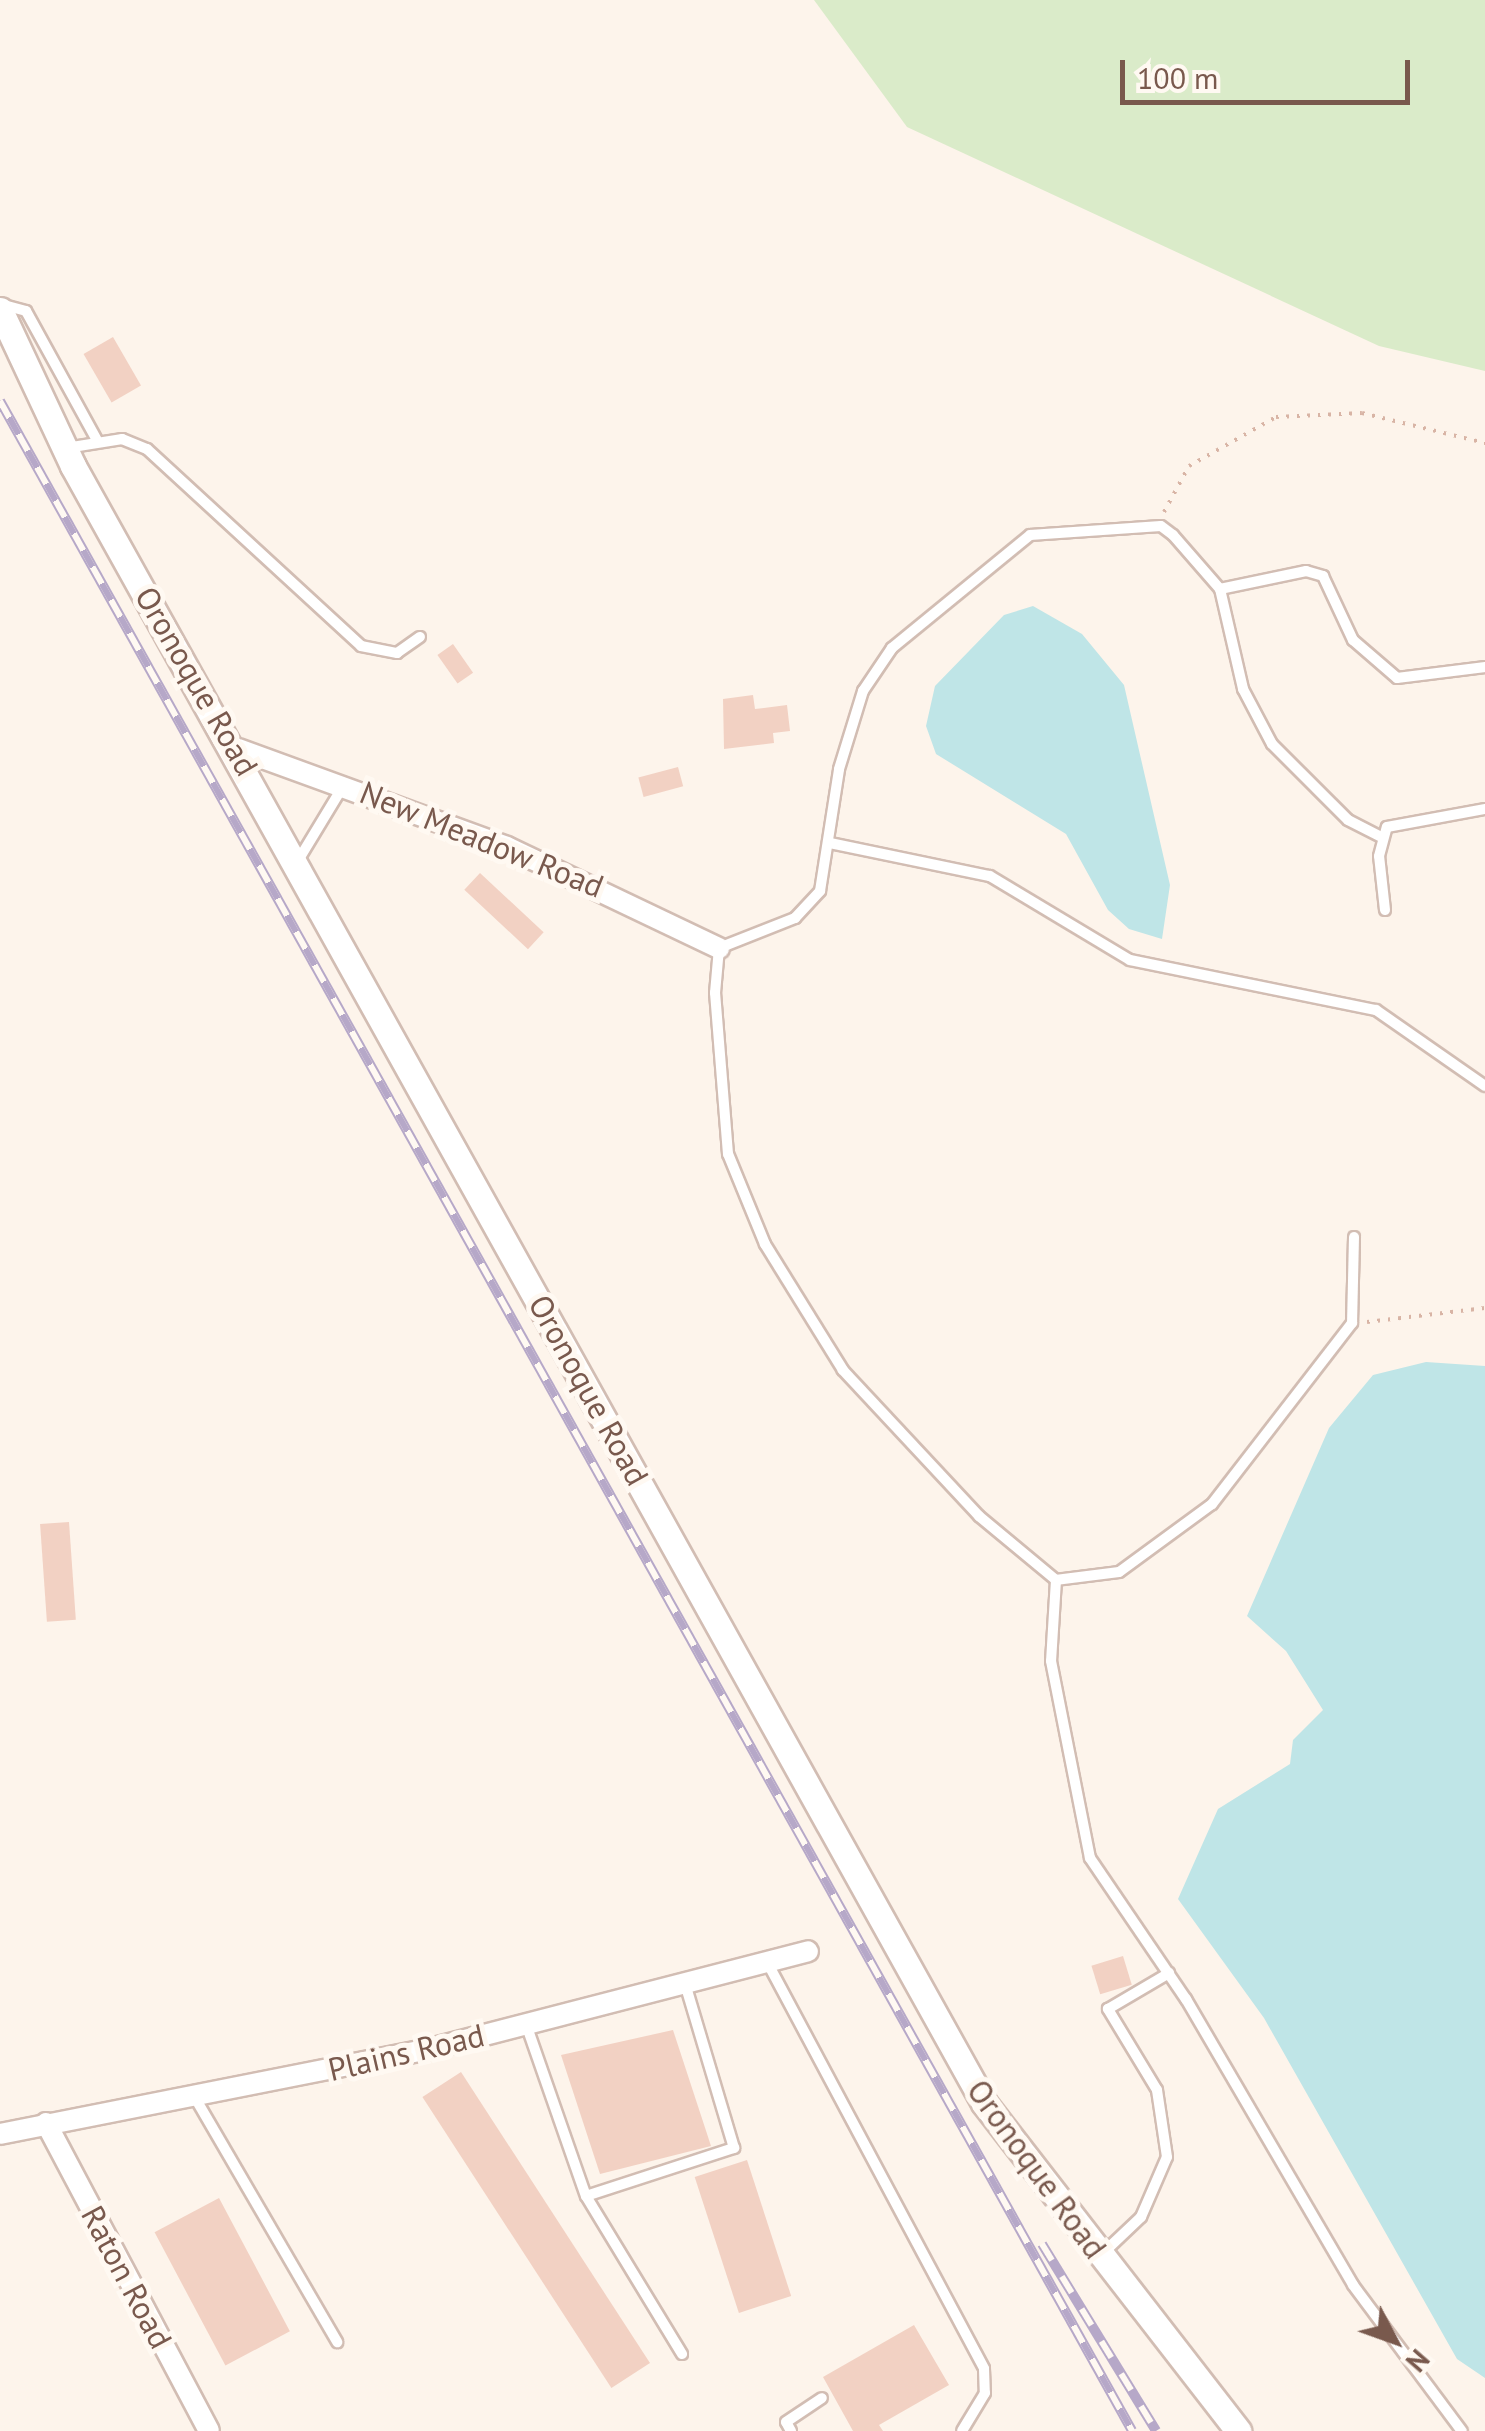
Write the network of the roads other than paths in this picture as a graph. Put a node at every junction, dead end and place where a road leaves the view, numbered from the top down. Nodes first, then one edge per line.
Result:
1 (0, 307) edge
2 (98, 440) junction
3 (65, 448) junction
4 (1220, 589) junction
5 (420, 637) dead end
6 (1485, 667) edge
7 (238, 749) junction
8 (345, 783) junction
9 (1485, 809) edge
10 (1380, 836) junction
11 (830, 843) junction
12 (298, 860) junction
13 (1385, 910) dead end
14 (719, 948) junction
15 (1485, 1086) edge
16 (1354, 1238) dead end
17 (1056, 1580) junction
18 (808, 1951) dead end
19 (766, 1960) junction
20 (1169, 1973) junction
21 (684, 1979) junction
22 (526, 2024) junction
23 (194, 2096) junction
24 (46, 2123) junction
25 (0, 2134) edge
26 (586, 2196) junction
27 (1099, 2257) junction
28 (337, 2342) dead end
29 (682, 2354) dead end
30 (822, 2398) dead end
31 (209, 2431) edge
32 (791, 2431) edge
33 (962, 2431) edge
34 (1238, 2431) edge
35 (1462, 2431) edge

1 - 2 lane
1 - 3 street, Oronoque Road
2 - 3 lane
2 - 5 lane
3 - 7 street, Oronoque Road
4 - 6 lane
4 - 10 lane
4 - 11 lane
7 - 8 street, New Meadow Road
7 - 12 street, Oronoque Road
8 - 12 lane
8 - 14 street, New Meadow Road
9 - 10 lane
10 - 13 lane
11 - 14 lane
11 - 15 lane
12 - 27 street, Oronoque Road
14 - 17 lane
16 - 17 lane
17 - 20 lane
18 - 19 street, Plains Road
19 - 21 street, Plains Road
19 - 33 lane
20 - 27 lane
20 - 35 lane
21 - 22 street, Plains Road
21 - 26 lane
22 - 23 street, Plains Road
22 - 26 lane
23 - 24 street, Plains Road
23 - 28 lane
24 - 25 street, Plains Road
24 - 31 street, Raton Road
26 - 29 lane
27 - 34 street, Oronoque Road
30 - 32 lane

